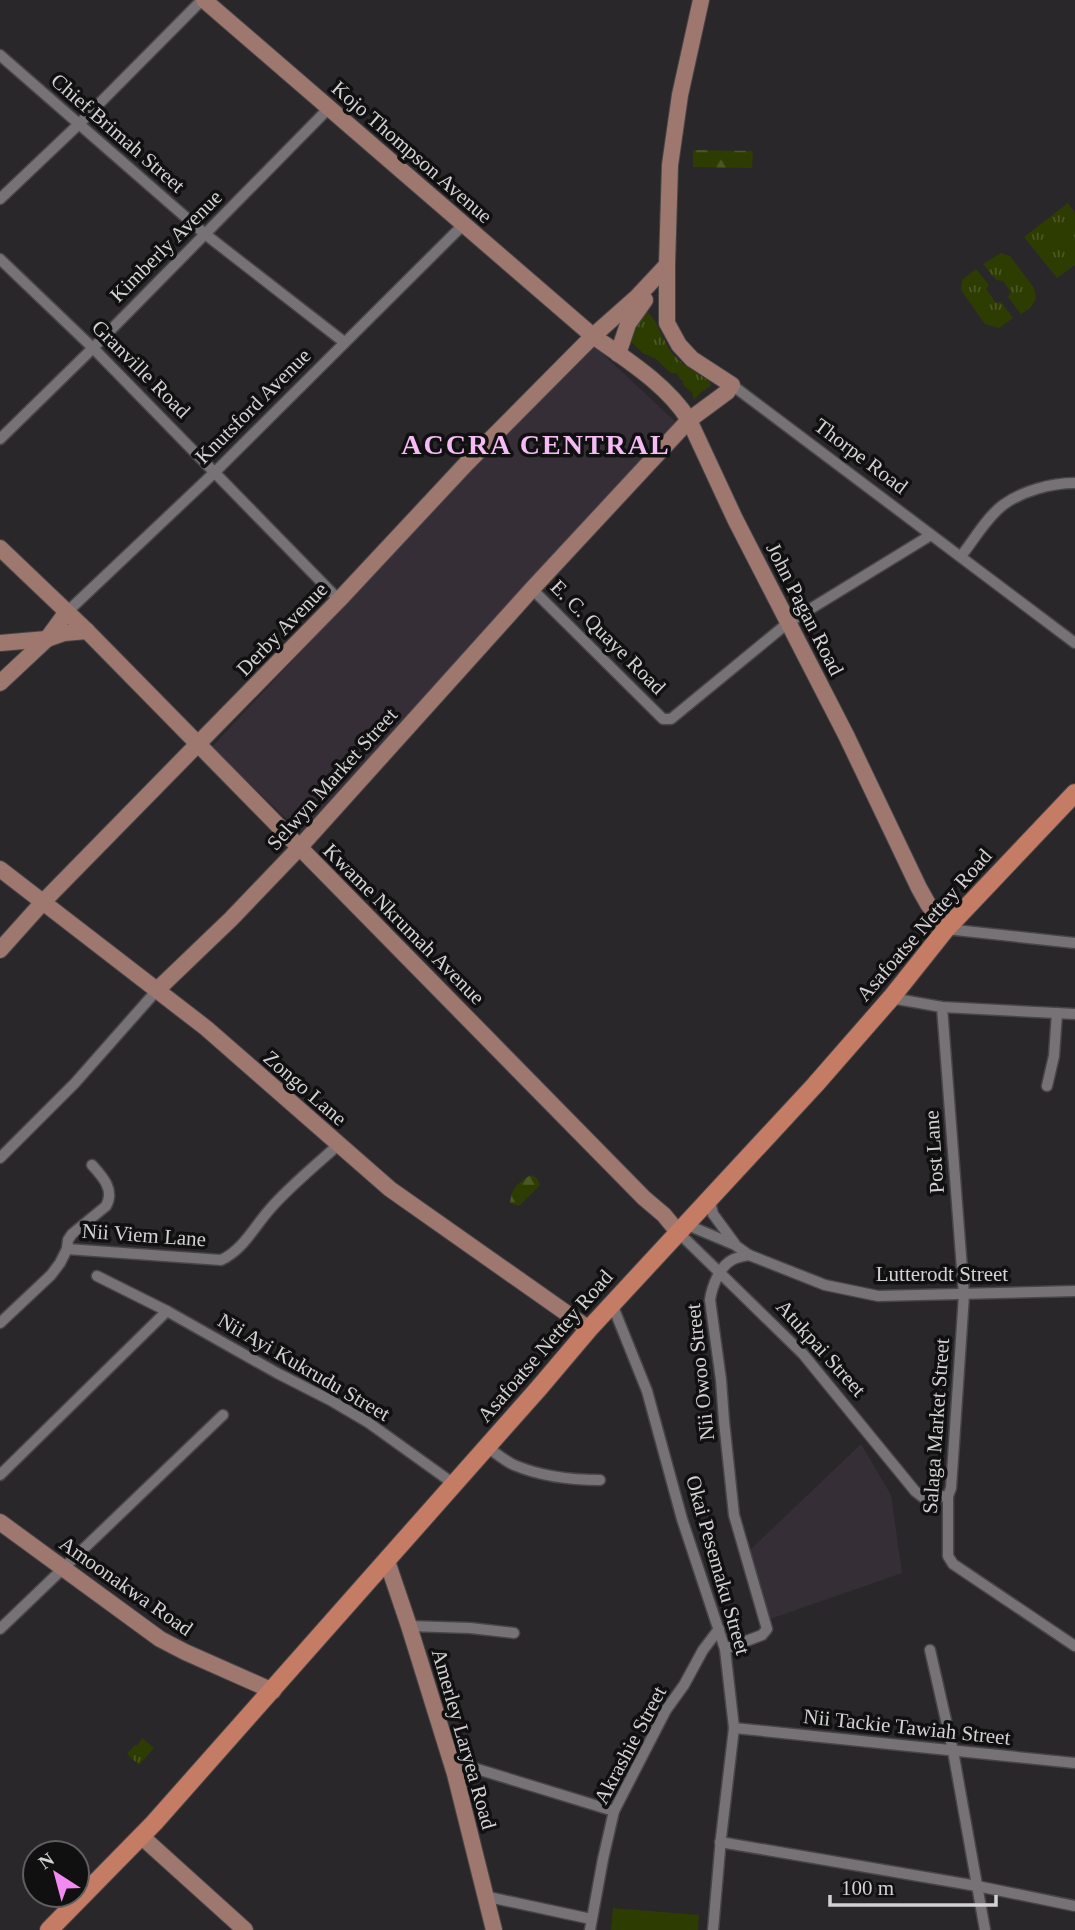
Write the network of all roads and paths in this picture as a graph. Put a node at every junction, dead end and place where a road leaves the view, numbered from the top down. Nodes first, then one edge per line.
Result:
1 (203, 0) edge
2 (701, 0) edge
3 (0, 55) edge
4 (329, 108) junction
5 (79, 124) junction
6 (0, 199) edge
7 (464, 224) junction
8 (205, 234) junction
9 (0, 258) edge
10 (667, 271) junction
11 (642, 303) junction
12 (667, 323) junction
13 (593, 336) junction
14 (344, 342) junction
15 (93, 348) junction
16 (618, 354) junction
17 (732, 385) junction
18 (689, 420) junction
19 (0, 439) edge
20 (215, 472) junction
21 (1075, 483) edge
22 (931, 535) junction
23 (0, 548) edge
24 (961, 556) junction
25 (532, 589) junction
26 (339, 600) junction
27 (66, 613) junction
28 (789, 622) junction
29 (87, 632) junction
30 (47, 639) junction
31 (0, 643) edge
32 (1075, 643) edge
33 (0, 683) edge
34 (198, 745) junction
35 (1075, 793) edge
36 (299, 848) junction
37 (0, 869) edge
38 (43, 902) junction
39 (946, 929) junction
40 (1075, 943) edge
41 (0, 950) edge
42 (158, 989) junction
43 (891, 998) junction
44 (942, 1007) junction
45 (1057, 1013) junction
46 (1075, 1014) edge
47 (1047, 1086) dead end
48 (338, 1145) junction
49 (0, 1158) edge
50 (92, 1165) dead end
51 (709, 1198) junction
52 (681, 1228) junction
53 (736, 1245) junction
54 (67, 1249) junction
55 (749, 1255) junction
56 (720, 1273) junction
57 (97, 1276) dead end
58 (1075, 1291) edge
59 (964, 1295) junction
60 (612, 1304) junction
61 (167, 1311) junction
62 (0, 1323) edge
63 (589, 1329) junction
64 (223, 1415) dead end
65 (487, 1447) junction
66 (0, 1475) edge
67 (600, 1480) dead end
68 (454, 1484) junction
69 (948, 1496) junction
70 (0, 1522) edge
71 (387, 1561) junction
72 (64, 1569) junction
73 (410, 1626) junction
74 (0, 1629) edge
75 (719, 1629) junction
76 (514, 1633) dead end
77 (1075, 1646) edge
78 (724, 1649) junction
79 (930, 1650) dead end
80 (273, 1691) junction
81 (734, 1728) junction
82 (953, 1751) junction
83 (450, 1761) junction
84 (1075, 1763) edge
85 (614, 1811) junction
86 (141, 1836) junction
87 (720, 1842) junction
88 (977, 1886) junction
89 (484, 1896) junction
90 (1075, 1906) edge
91 (591, 1925) edge
92 (49, 1930) edge
93 (245, 1930) edge
94 (494, 1930) edge
95 (713, 1930) edge
96 (985, 1930) edge

1 - 4 main road, Kojo Thompson Avenue
1 - 5 street
2 - 10 main road
3 - 5 street, Chief Brimah Street
4 - 7 main road, Kojo Thompson Avenue
4 - 8 street, Kimberly Avenue
5 - 6 street
5 - 8 street, Chief Brimah Street
7 - 13 main road, Kojo Thompson Avenue
7 - 14 street, Knutsford Avenue
8 - 14 street, Chief Brimah Street
8 - 15 street, Kimberly Avenue
9 - 15 street, Granville Road
10 - 11 main road
10 - 12 main road
10 - 13 main road, Derby Avenue
11 - 12 main road
11 - 16 main road
12 - 17 main road, Thorpe Road
13 - 16 main road, John Pagan Road
13 - 26 main road, Derby Avenue
14 - 20 street, Knutsford Avenue
15 - 19 street, Kimberly Avenue
15 - 20 street, Granville Road
16 - 18 main road, John Pagan Road
17 - 18 main road, Selwyn Market Street
17 - 22 street, Thorpe Road
18 - 25 main road, Selwyn Market Street
18 - 28 main road, John Pagan Road
20 - 26 street, Granville Road
20 - 27 street, Knutsford Avenue
21 - 24 street
22 - 24 street, Thorpe Road
22 - 28 street, E. C. Quaye Road
23 - 27 main road, Kwame Nkrumah Avenue
24 - 32 street, Thorpe Road
25 - 28 street, E. C. Quaye Road
25 - 36 main road, Selwyn Market Street
26 - 34 main road, Derby Avenue
27 - 29 main road, Kwame Nkrumah Avenue
27 - 30 main road
28 - 39 main road, John Pagan Road
29 - 30 main road
29 - 34 main road, Kwame Nkrumah Avenue
30 - 31 main road
30 - 33 main road
34 - 36 main road, Kwame Nkrumah Avenue
34 - 38 main road, Derby Avenue
35 - 39 main road, Asafoatse Nettey Road
36 - 42 main road, Selwyn Market Street
36 - 52 main road, Kwame Nkrumah Avenue
37 - 38 main road, Zongo Lane
38 - 41 main road, Derby Avenue
38 - 42 main road, Zongo Lane
39 - 40 street
39 - 43 main road, Asafoatse Nettey Road
42 - 48 main road, Zongo Lane
42 - 49 street, Selwyn Market Street
43 - 44 street
43 - 51 main road, Asafoatse Nettey Road
44 - 45 street
44 - 59 street, Post Lane
45 - 46 street
45 - 47 street
48 - 54 street, Nii Viem Lane
48 - 63 main road, Zongo Lane
50 - 54 street
51 - 52 main road, Asafoatse Nettey Road
51 - 53 street
52 - 53 street
52 - 56 street, Atukpai Street
52 - 60 main road, Asafoatse Nettey Road
53 - 55 street, Lutterodt Street
54 - 62 street
55 - 56 street
55 - 59 street, Lutterodt Street
56 - 69 street, Atukpai Street
56 - 78 street, Nii Owoo Street
57 - 61 street, Nii Ayi Kukrudu Street
58 - 59 street, Lutterodt Street
59 - 69 street, Salaga Market Street
60 - 63 main road, Asafoatse Nettey Road
60 - 75 street, Okai Pesemaku Street
61 - 66 street
61 - 68 street, Nii Ayi Kukrudu Street
63 - 65 main road, Asafoatse Nettey Road
64 - 72 street
65 - 67 street
65 - 68 main road, Asafoatse Nettey Road
68 - 71 main road, Asafoatse Nettey Road
69 - 77 street, Salaga Market Street
70 - 72 main road, Amoonakwa Road
71 - 73 main road, Amerley Laryea Road
71 - 80 main road, Asafoatse Nettey Road
72 - 74 street
72 - 80 main road, Amoonakwa Road
73 - 76 street
73 - 83 main road, Amerley Laryea Road
75 - 78 street, Okai Pesemaku Street
75 - 85 street, Akrashie Street
78 - 81 street, Okai Pesemaku Street
79 - 82 street
80 - 86 main road, Asafoatse Nettey Road
81 - 82 street, Nii Tackie Tawiah Street
81 - 87 street, Okai Pesemaku Street
82 - 84 street, Nii Tackie Tawiah Street
82 - 88 street
83 - 85 street
83 - 89 main road, Amerley Laryea Road
85 - 91 street, Akrashie Street
86 - 92 main road, Asafoatse Nettey Road
86 - 93 main road
87 - 88 street
87 - 95 street, Okai Pesemaku Street
88 - 90 street
88 - 96 street
89 - 91 street
89 - 94 main road, Amerley Laryea Road

